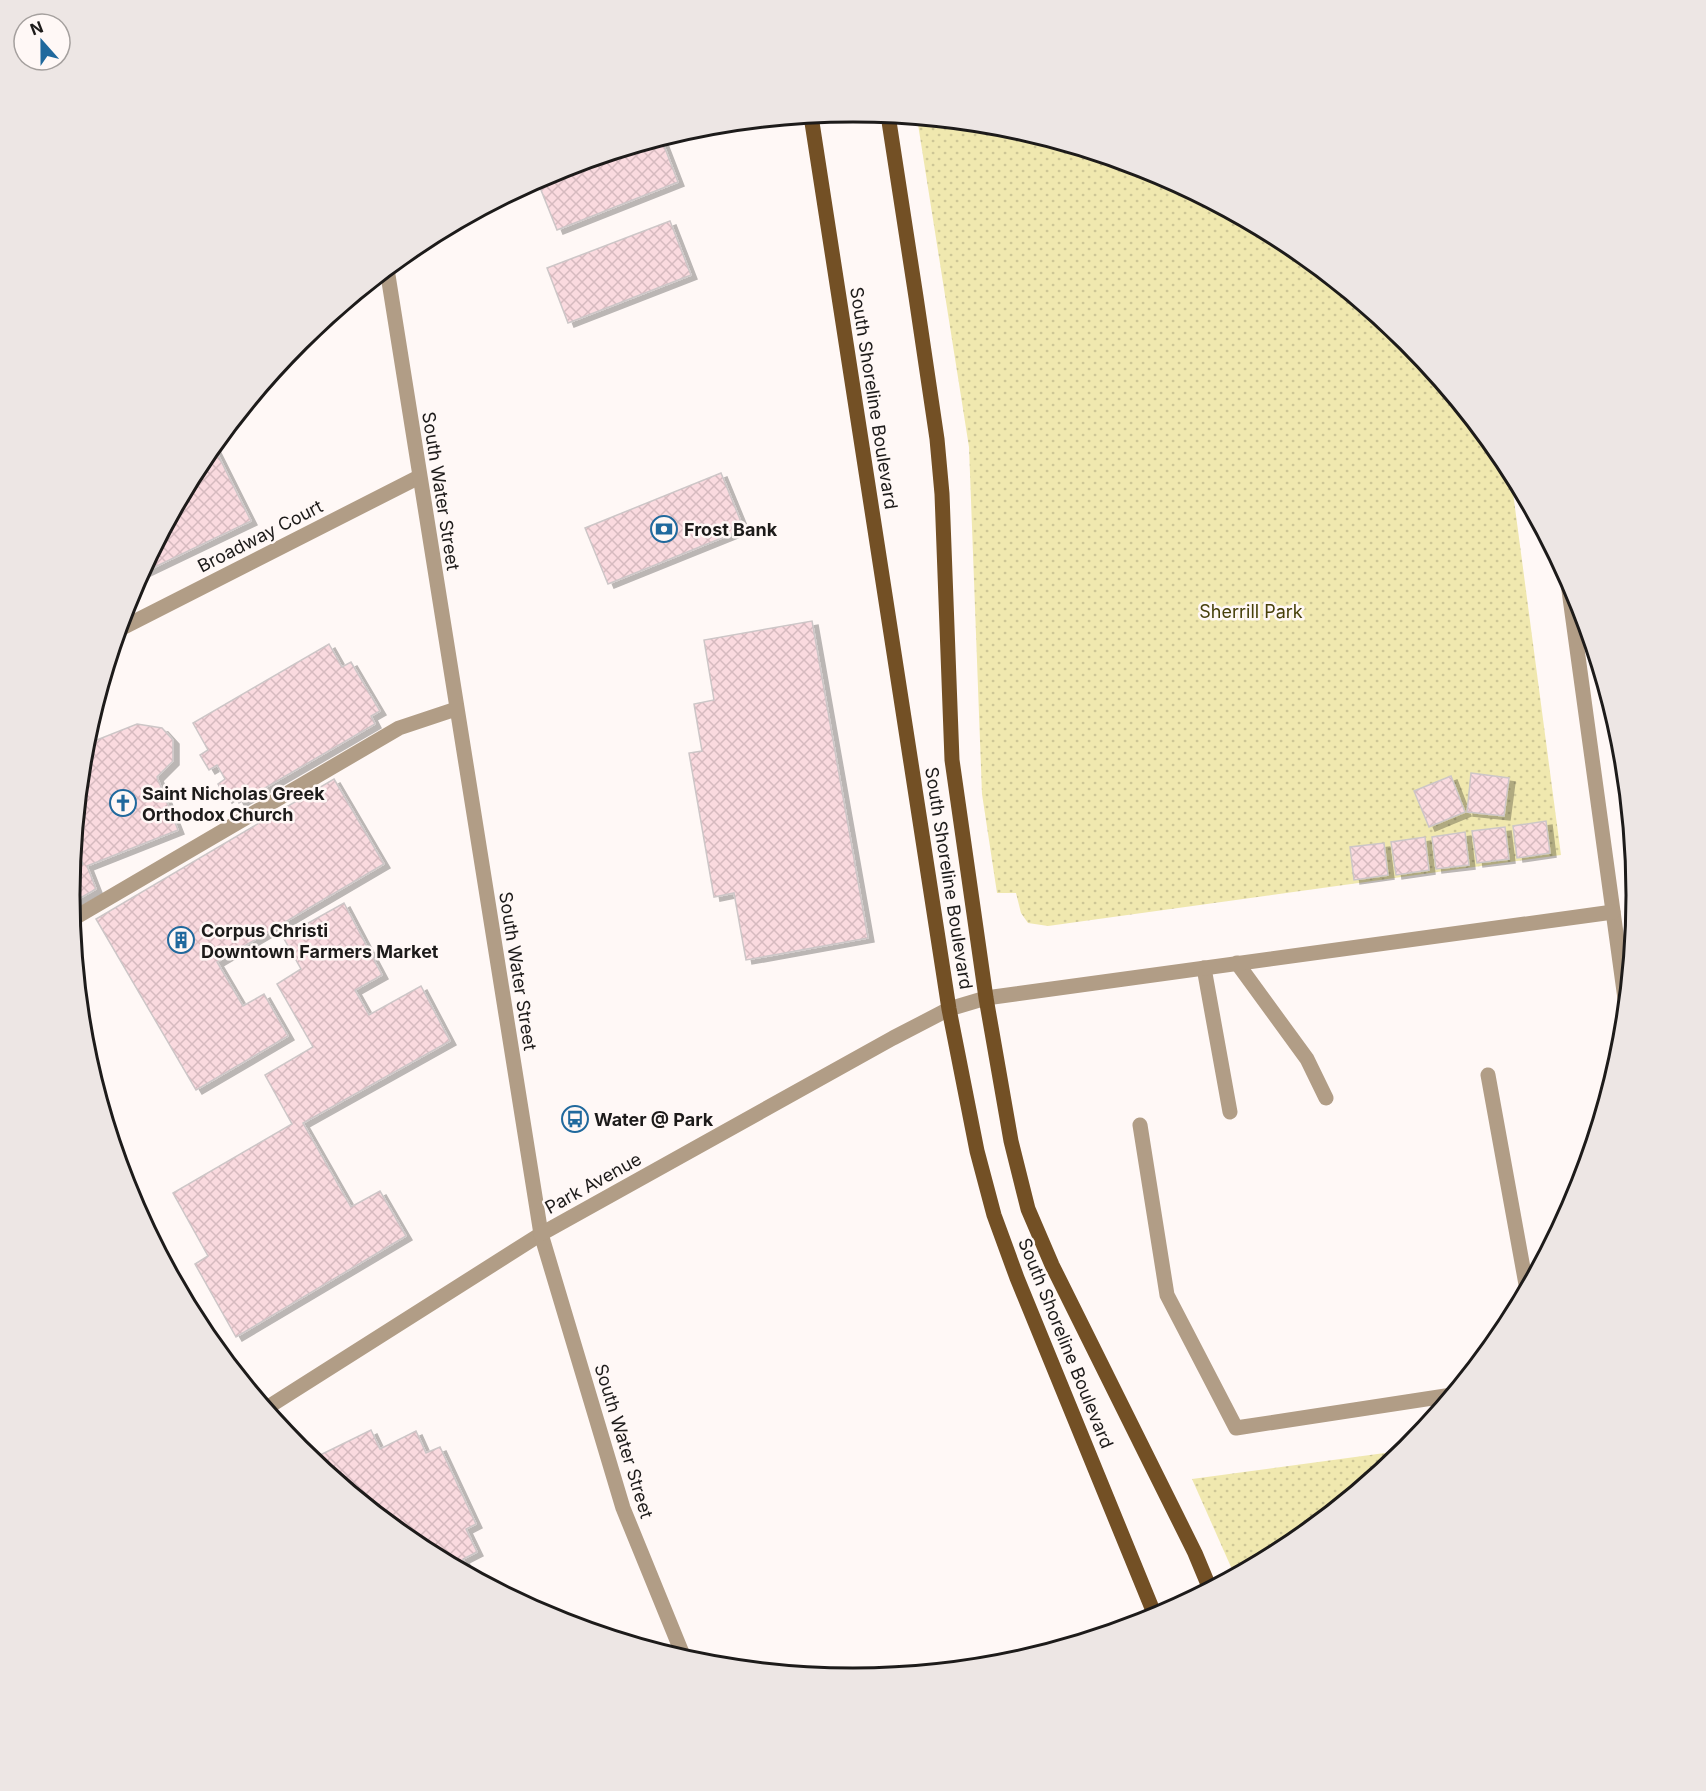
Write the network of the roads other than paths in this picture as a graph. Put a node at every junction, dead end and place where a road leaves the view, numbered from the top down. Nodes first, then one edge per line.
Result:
1 (889, 123) edge
2 (812, 124) edge
3 (388, 277) edge
4 (419, 477) junction
5 (1572, 609) edge
6 (129, 624) edge
7 (456, 709) junction
8 (1613, 912) junction
9 (80, 915) edge
10 (1237, 963) junction
11 (1204, 968) junction
12 (1622, 977) edge
13 (986, 998) junction
14 (949, 1009) junction
15 (1488, 1075) dead end
16 (1326, 1098) dead end
17 (1230, 1112) dead end
18 (1140, 1125) dead end
19 (541, 1234) junction
20 (1525, 1278) edge
21 (1443, 1396) edge
22 (271, 1405) edge
23 (1207, 1582) edge
24 (1152, 1609) edge
25 (681, 1649) edge

1 - 13 main road, South Shoreline Boulevard
2 - 14 main road, South Shoreline Boulevard
3 - 4 street, South Water Street
4 - 6 street, Broadway Court
4 - 7 street, South Water Street
5 - 8 street
7 - 9 street
7 - 19 street, South Water Street
8 - 10 street, Park Avenue
8 - 12 street
10 - 11 street, Park Avenue
10 - 16 street
11 - 13 street, Park Avenue
11 - 17 street
13 - 14 street, Park Avenue
13 - 23 main road, South Shoreline Boulevard
14 - 19 street, Park Avenue
14 - 24 main road, South Shoreline Boulevard
15 - 20 street
18 - 21 street
19 - 22 street, Park Avenue
19 - 25 street, South Water Street

